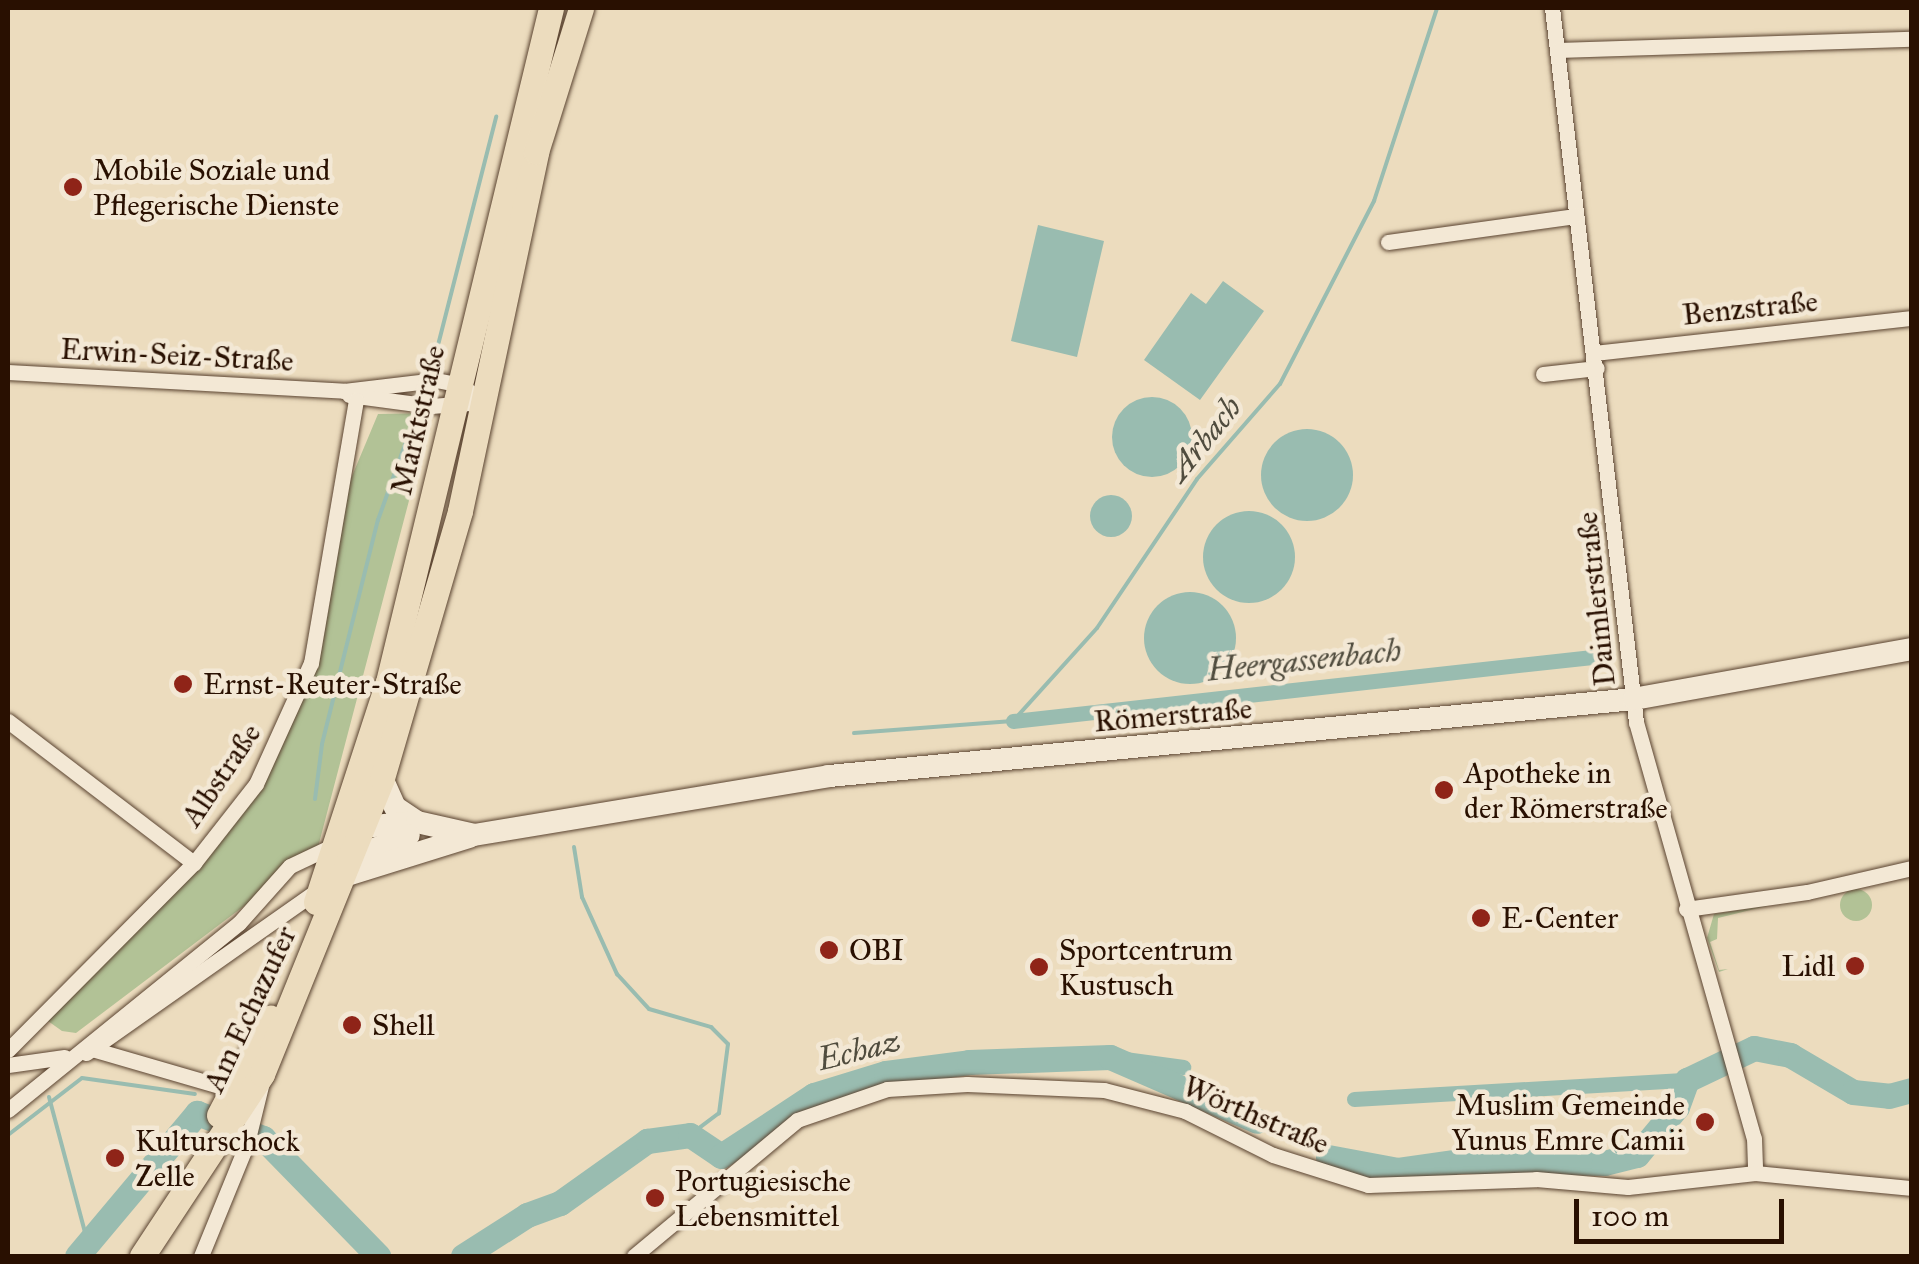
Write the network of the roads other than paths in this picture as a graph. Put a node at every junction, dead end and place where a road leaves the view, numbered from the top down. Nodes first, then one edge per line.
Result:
1 (551, 8) edge
2 (581, 8) edge
3 (1552, 8) edge
4 (1912, 39) edge
5 (1557, 50) junction
6 (1575, 216) junction
7 (1388, 242) dead end
8 (1912, 318) edge
9 (1596, 360) junction
10 (8, 372) edge
11 (1543, 374) dead end
12 (458, 395) junction
13 (350, 396) junction
14 (483, 402) junction
15 (1912, 650) edge
16 (1634, 699) junction
17 (8, 721) edge
18 (382, 778) junction
19 (417, 822) junction
20 (363, 828) junction
21 (441, 828) junction
22 (474, 835) junction
23 (194, 864) junction
24 (380, 864) junction
25 (1912, 868) edge
26 (334, 875) junction
27 (1686, 909) junction
28 (122, 1032) junction
29 (92, 1049) junction
30 (8, 1050) edge
31 (68, 1056) junction
32 (122, 1056) junction
33 (8, 1065) edge
34 (24, 1094) junction
35 (8, 1108) edge
36 (235, 1116) junction
37 (1755, 1173) junction
38 (1912, 1188) edge
39 (124, 1256) edge
40 (142, 1256) edge
41 (201, 1256) edge
42 (634, 1256) edge

1 - 12 main road, Marktstraße
2 - 14 main road, Marktstraße
3 - 5 street, Daimlerstraße
4 - 5 street
5 - 6 street, Daimlerstraße
6 - 7 street
6 - 9 street, Daimlerstraße
8 - 9 street, Benzstraße
9 - 11 street, Benzstraße
9 - 16 street, Daimlerstraße
10 - 13 street, Erwin-Seiz-Straße
12 - 13 street, Erwin-Seiz-Straße
12 - 13 street, Erwin-Seiz-Straße
12 - 14 street, Erwin-Seiz-Straße
12 - 26 main road, Marktstraße
13 - 23 street, Albstraße
14 - 18 main road, Marktstraße
15 - 16 main road, Römerstraße
16 - 22 main road, Römerstraße
16 - 27 street, Daimlerstraße
17 - 23 street
18 - 19 main road
18 - 20 main road, Marktstraße
19 - 20 main road, Römerstraße
19 - 21 main road, Römerstraße
20 - 26 main road, Am Echazufer
21 - 22 main road, Römerstraße
21 - 26 main road, Römerstraße
22 - 24 main road
23 - 30 street, Albstraße
24 - 26 main road
24 - 26 main road
25 - 27 street
26 - 28 street
26 - 31 street
26 - 36 main road, Am Echazufer
26 - 36 main road, Am Echazufer
27 - 37 street, Daimlerstraße
28 - 29 street
28 - 32 street
29 - 32 street
29 - 34 street
31 - 33 street
31 - 34 street
32 - 36 street
34 - 35 street
36 - 39 main road, Am Echazufer
36 - 40 main road, Am Echazufer
36 - 41 street
37 - 38 street, Wörthstraße
37 - 42 street, Wörthstraße

